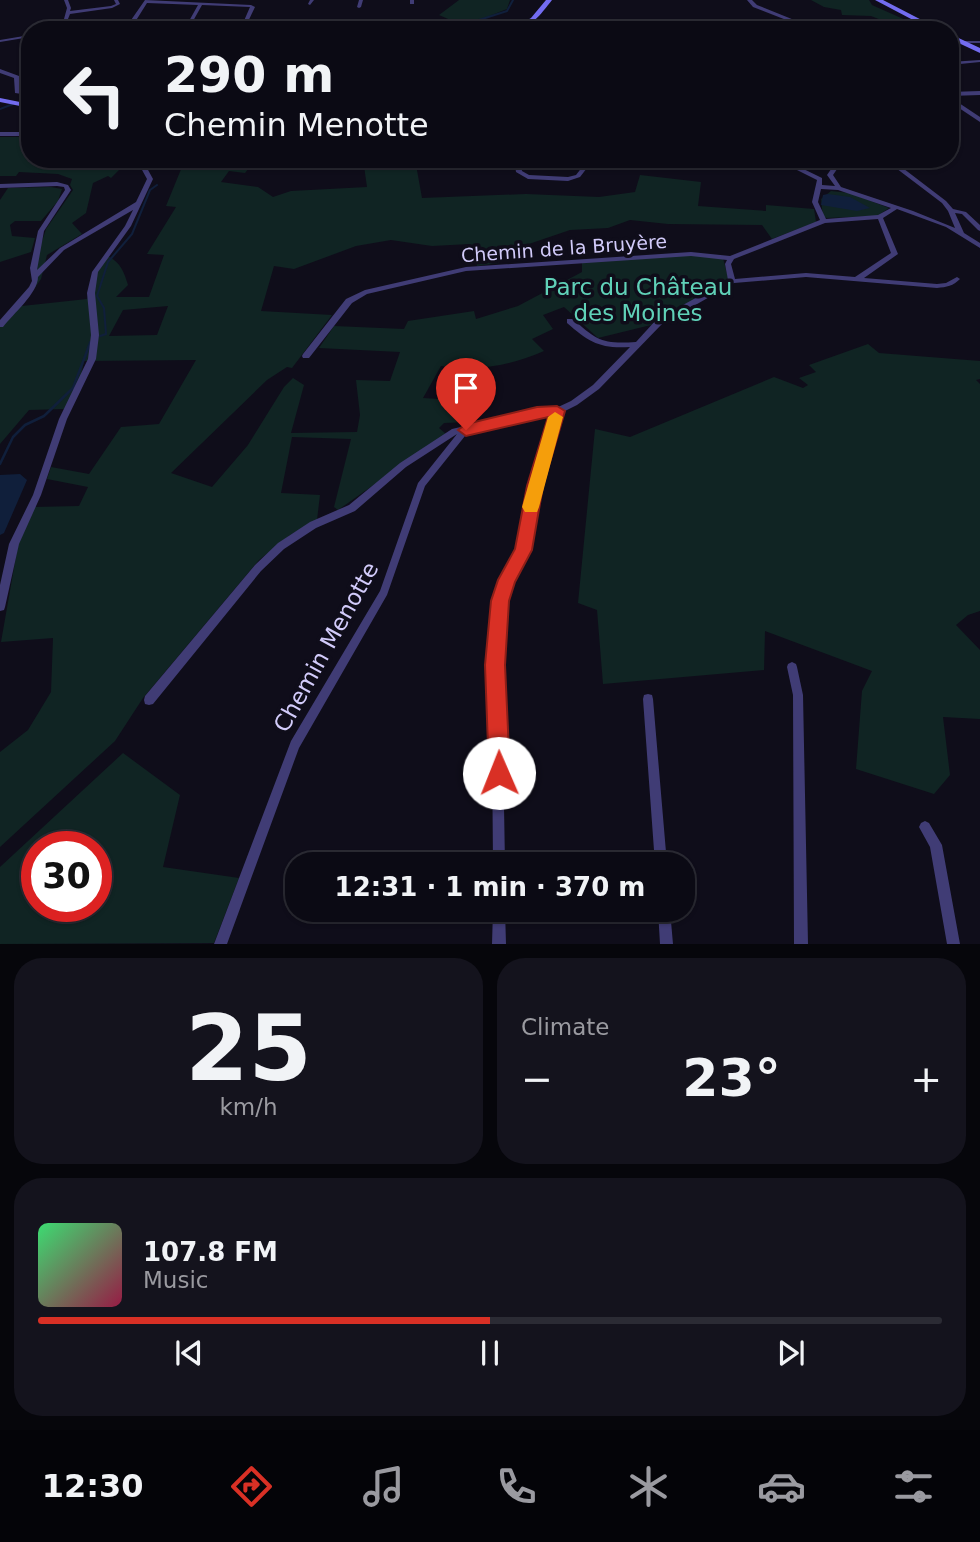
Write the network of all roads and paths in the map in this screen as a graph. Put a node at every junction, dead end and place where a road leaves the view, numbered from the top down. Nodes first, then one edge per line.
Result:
1 (66, 0) edge
2 (116, 0) edge
3 (361, 0) edge
4 (549, 0) edge
5 (750, 0) edge
6 (878, 0) edge
7 (146, 1) edge
8 (201, 4) junction
9 (359, 7) dead end
10 (68, 13) junction
11 (67, 21) edge
12 (133, 21) edge
13 (191, 21) edge
14 (246, 21) edge
15 (530, 21) edge
16 (794, 21) edge
17 (920, 21) edge
18 (21, 38) edge
19 (959, 40) edge
20 (0, 41) edge
21 (959, 42) edge
22 (980, 42) edge
23 (964, 43) junction
24 (980, 51) edge
25 (980, 61) edge
26 (959, 63) edge
27 (0, 71) edge
28 (21, 92) edge
29 (980, 93) edge
30 (959, 96) edge
31 (0, 100) edge
32 (21, 104) edge
33 (959, 104) edge
34 (980, 120) edge
35 (0, 134) edge
36 (21, 134) edge
37 (144, 168) edge
38 (518, 168) edge
39 (584, 168) edge
40 (800, 168) edge
41 (835, 168) edge
42 (899, 168) edge
43 (0, 186) edge
44 (819, 187) junction
45 (839, 188) junction
46 (141, 202) junction
47 (895, 208) junction
48 (951, 210) junction
49 (880, 217) junction
50 (824, 221) junction
51 (980, 229) edge
52 (961, 234) junction
53 (979, 245) edge
54 (731, 258) junction
55 (36, 275) junction
56 (857, 279) junction
57 (957, 279) dead end
58 (732, 281) junction
59 (570, 321) dead end
60 (0, 325) edge
61 (638, 344) junction
62 (306, 356) dead end
63 (557, 411) junction
64 (466, 430) junction
65 (0, 607) edge
66 (792, 667) dead end
67 (648, 699) dead end
68 (149, 700) dead end
69 (925, 827) dead end
70 (499, 852) edge
71 (660, 852) edge
72 (499, 922) edge
73 (665, 922) edge
74 (220, 943) edge
75 (499, 943) edge
76 (667, 943) edge
77 (801, 943) edge
78 (954, 943) edge

1 - 10 street
2 - 10 street
3 - 9 street
4 - 15 main road
5 - 16 street
6 - 17 main road
7 - 8 street
7 - 12 street
8 - 13 street
8 - 14 street
10 - 11 street
18 - 20 street
19 - 23 main road
21 - 23 street
22 - 23 street
23 - 24 main road
25 - 26 street
27 - 28 street
29 - 30 street
31 - 32 main road
33 - 34 street
35 - 36 street
37 - 46 street
38 - 39 street
40 - 44 street
41 - 45 street
42 - 48 street
43 - 55 street
44 - 45 street
44 - 50 street
45 - 47 street
46 - 55 street
46 - 65 street
47 - 49 street
47 - 52 street
48 - 51 street
48 - 52 street
49 - 50 street
49 - 56 street
50 - 54 street
52 - 53 street
54 - 58 street
54 - 62 street, Chemin de la Bruyère
55 - 60 street
56 - 57 street
56 - 58 street
58 - 61 street
59 - 61 street
61 - 63 street
63 - 64 street
63 - 70 street
64 - 68 street
64 - 74 street, Chemin Menotte
66 - 77 street
67 - 71 street
69 - 78 street
72 - 75 street
73 - 76 street

